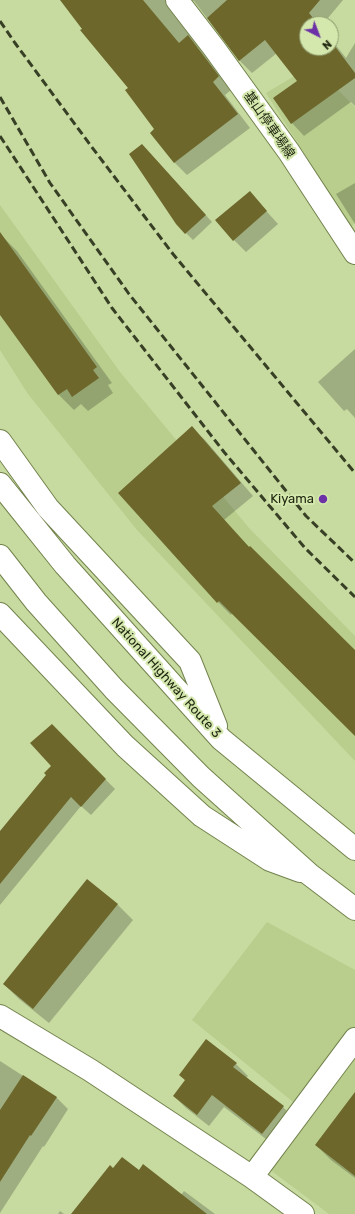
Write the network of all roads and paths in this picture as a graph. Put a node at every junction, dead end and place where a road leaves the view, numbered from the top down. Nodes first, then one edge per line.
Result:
1 (177, 0) edge
2 (355, 254) edge
3 (0, 441) edge
4 (0, 484) edge
5 (0, 556) edge
6 (2, 621) edge
7 (221, 739) junction
8 (355, 849) edge
9 (309, 874) junction
10 (355, 908) edge
11 (0, 1016) edge
12 (355, 1039) edge
13 (252, 1177) junction
14 (303, 1214) edge

1 - 2 main road, 基山停車場線
3 - 7 main road
4 - 7 main road, National Highway Route 3
5 - 9 main road
6 - 9 main road
7 - 8 main road, National Highway Route 3
9 - 10 main road
11 - 13 main road
12 - 13 main road
13 - 14 main road

